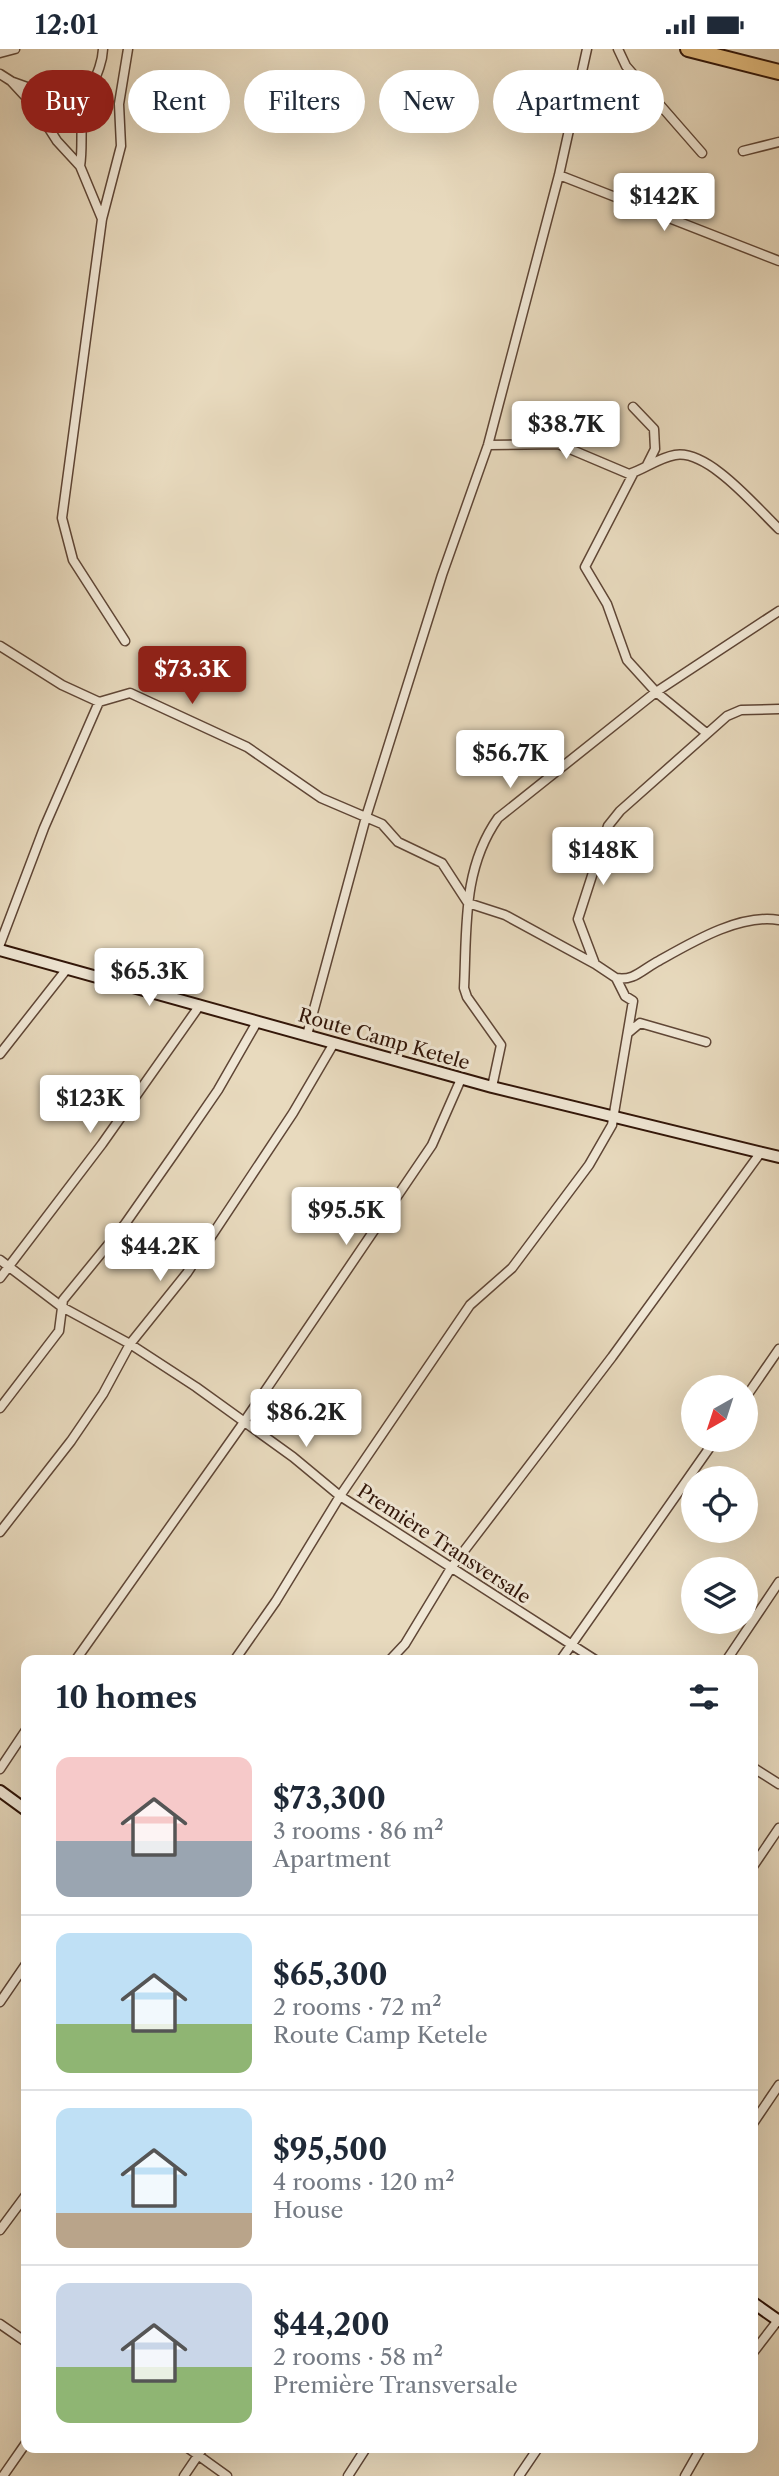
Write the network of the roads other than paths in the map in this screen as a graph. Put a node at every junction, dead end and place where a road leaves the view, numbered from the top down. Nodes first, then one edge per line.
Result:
1 (15, 49) edge
2 (103, 49) edge
3 (128, 49) edge
4 (587, 49) edge
5 (618, 49) edge
6 (688, 49) edge
7 (0, 53) edge
8 (739, 56) edge
9 (99, 70) edge
10 (779, 72) edge
11 (0, 74) edge
12 (11, 81) junction
13 (21, 85) edge
14 (83, 133) edge
15 (779, 142) edge
16 (743, 151) dead end
17 (702, 153) dead end
18 (79, 166) junction
19 (559, 175) junction
20 (102, 219) junction
21 (779, 261) edge
22 (633, 407) dead end
23 (488, 445) junction
24 (647, 465) junction
25 (633, 474) junction
26 (779, 529) edge
27 (779, 611) edge
28 (125, 641) dead end
29 (0, 646) edge
30 (656, 692) junction
31 (99, 702) junction
32 (779, 709) edge
33 (705, 732) junction
34 (366, 817) junction
35 (468, 903) junction
36 (779, 920) edge
37 (0, 944) edge
38 (0, 950) edge
39 (595, 964) junction
40 (66, 970) junction
41 (616, 978) junction
42 (200, 1005) junction
43 (257, 1022) junction
44 (307, 1035) junction
45 (626, 1035) junction
46 (706, 1042) dead end
47 (334, 1043) junction
48 (0, 1054) edge
49 (461, 1079) junction
50 (492, 1087) junction
51 (613, 1116) junction
52 (761, 1152) junction
53 (779, 1157) edge
54 (0, 1260) edge
55 (8, 1265) junction
56 (0, 1278) edge
57 (62, 1307) junction
58 (130, 1344) junction
59 (779, 1349) edge
60 (758, 1380) edge
61 (0, 1408) edge
62 (244, 1422) junction
63 (706, 1453) edge
64 (340, 1496) junction
65 (0, 1532) edge
66 (451, 1569) junction
67 (779, 1582) edge
68 (573, 1644) junction
69 (79, 1655) edge
70 (238, 1655) edge
71 (395, 1655) edge
72 (565, 1655) edge
73 (589, 1655) edge
74 (730, 1655) edge
75 (21, 1738) edge
76 (0, 1769) edge
77 (758, 1771) edge
78 (779, 1784) edge
79 (0, 1791) edge
80 (21, 1806) edge
81 (779, 1828) edge
82 (758, 1859) edge
83 (21, 1971) edge
84 (0, 2002) edge
85 (779, 2085) edge
86 (758, 2116) edge
87 (21, 2202) edge
88 (0, 2230) edge
89 (758, 2306) edge
90 (779, 2320) edge
91 (0, 2325) edge
92 (21, 2339) edge
93 (758, 2346) edge
94 (21, 2450) edge
95 (194, 2453) edge
96 (200, 2453) edge
97 (363, 2453) edge
98 (535, 2453) edge
99 (698, 2453) edge
100 (198, 2456) junction
101 (4, 2476) edge
102 (184, 2476) edge
103 (227, 2476) edge
104 (348, 2476) edge
105 (519, 2476) edge
106 (685, 2476) edge

1 - 7 street
2 - 9 street
3 - 20 street
4 - 19 street
5 - 17 street
6 - 8 highway
8 - 10 highway
11 - 12 street
12 - 13 street
12 - 18 street
14 - 18 street
15 - 16 street
18 - 20 street
19 - 21 street
19 - 23 street
20 - 28 street
22 - 24 street
23 - 25 street
23 - 34 street
24 - 25 street
24 - 26 street
25 - 30 street
27 - 30 street
29 - 31 street
30 - 33 street
30 - 35 street
31 - 34 street
31 - 37 street
32 - 33 street
33 - 39 street
34 - 35 street
34 - 44 street
35 - 39 street
35 - 50 street
36 - 41 street
38 - 40 street, Route Camp Ketele
39 - 41 street
40 - 42 street, Route Camp Ketele
40 - 48 street
41 - 45 street
42 - 43 street, Route Camp Ketele
42 - 55 street
43 - 44 street, Route Camp Ketele
43 - 57 street
44 - 47 street, Route Camp Ketele
45 - 46 street
45 - 51 street
47 - 49 street, Route Camp Ketele
47 - 58 street
49 - 50 street, Route Camp Ketele
49 - 62 street
50 - 51 street, Route Camp Ketele
51 - 52 street, Route Camp Ketele
51 - 64 street
52 - 53 street, Route Camp Ketele
52 - 66 street
54 - 55 street, Première Transversale
55 - 56 street
55 - 57 street, Première Transversale
57 - 58 street, Première Transversale
57 - 61 street
58 - 62 street, Première Transversale
58 - 65 street
59 - 60 street
62 - 64 street, Première Transversale
62 - 69 street
63 - 68 street
64 - 66 street, Première Transversale
64 - 70 street
66 - 68 street, Première Transversale
66 - 71 street
67 - 74 street
68 - 72 street
68 - 73 street, Première Transversale
75 - 76 street
77 - 78 street
79 - 80 street
81 - 82 street
83 - 84 street
85 - 86 street
87 - 88 street
89 - 90 street
90 - 93 street
91 - 92 street
94 - 101 street
95 - 100 street
96 - 100 street
97 - 104 street
98 - 105 street
99 - 106 street
100 - 102 street
100 - 103 street

